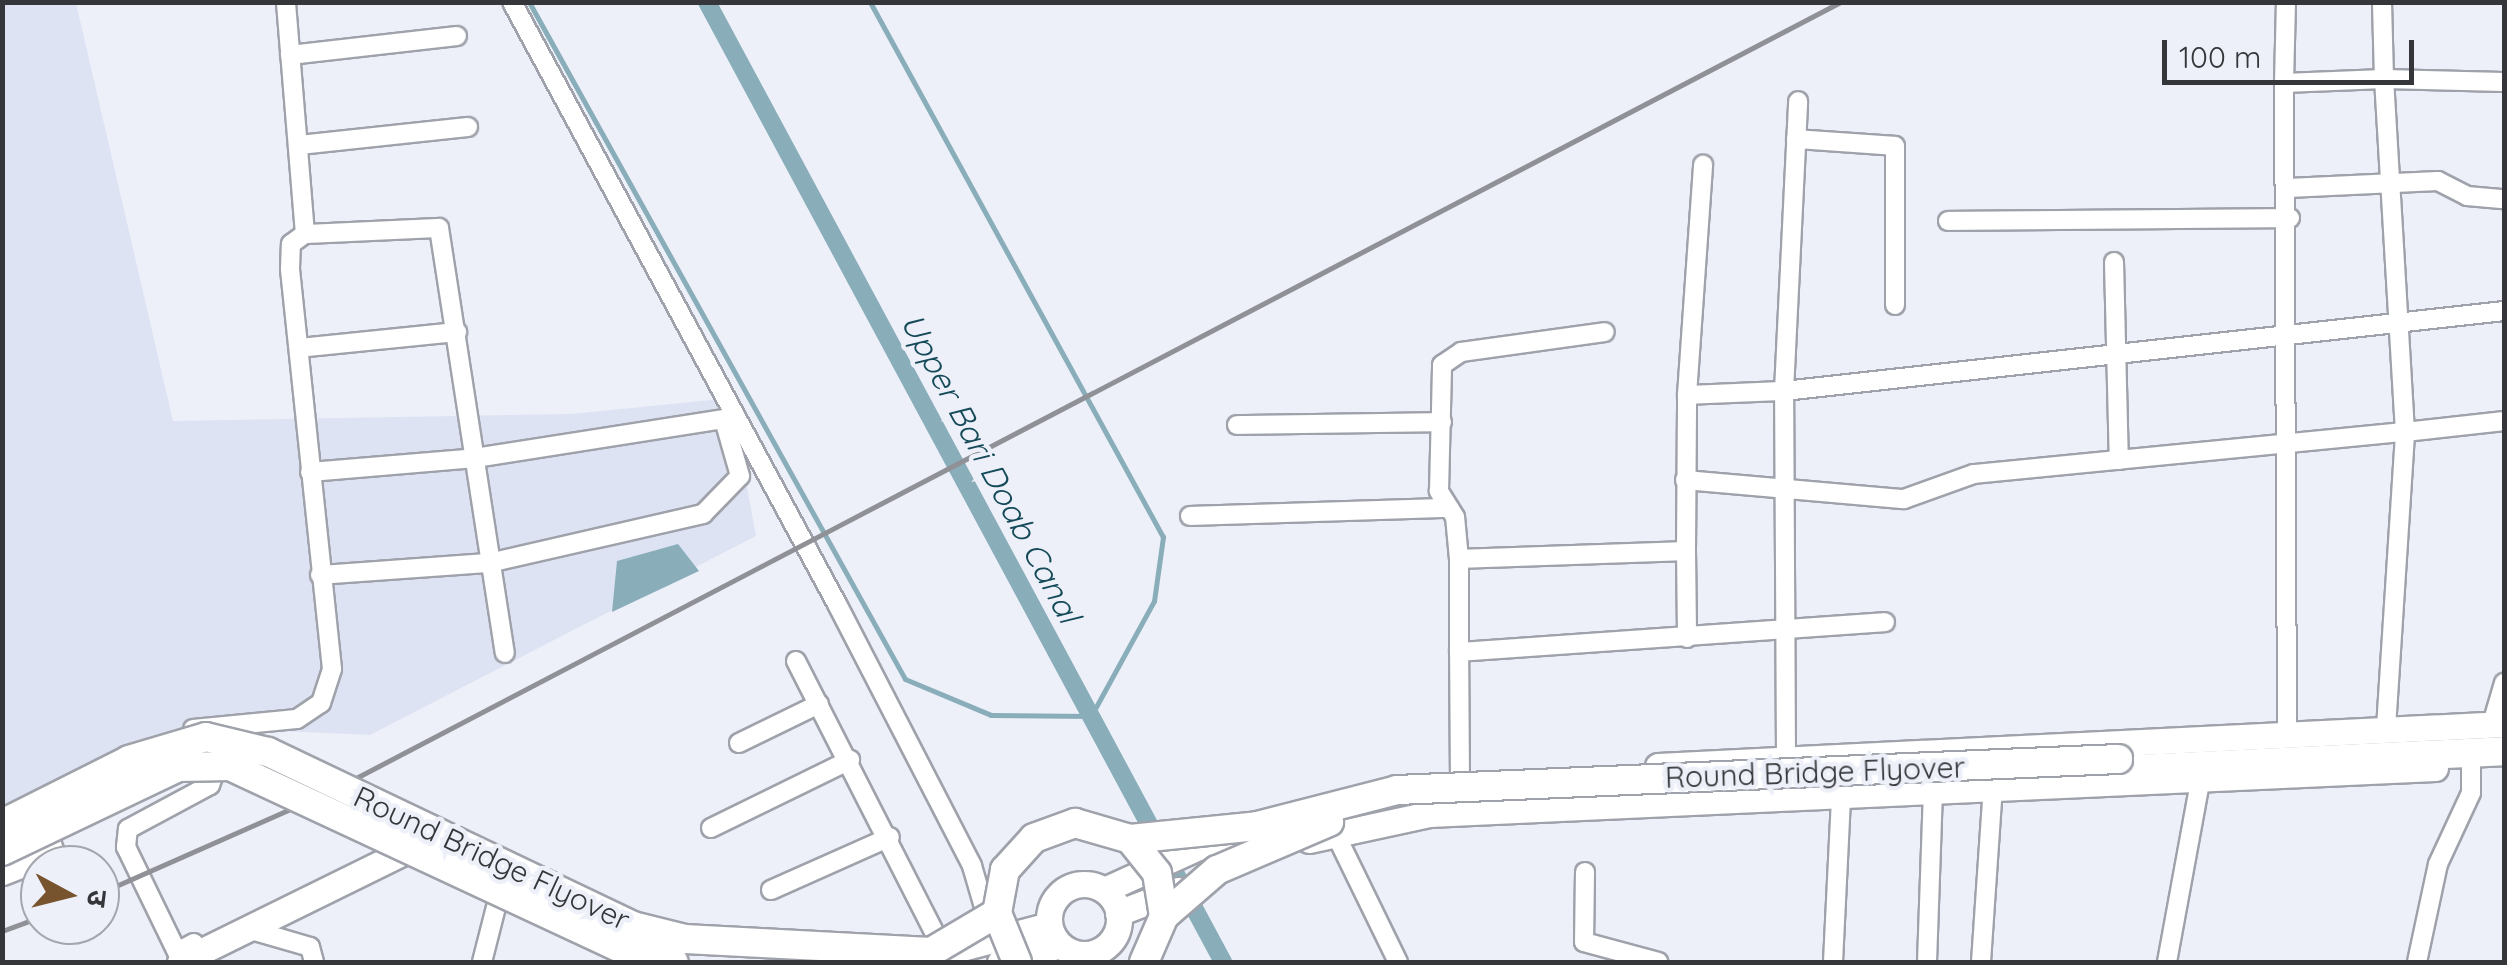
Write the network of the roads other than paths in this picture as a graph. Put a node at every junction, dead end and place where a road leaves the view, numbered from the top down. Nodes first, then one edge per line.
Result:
1 (286, 2) edge
2 (512, 2) edge
3 (2286, 2) edge
4 (2382, 2) edge
5 (457, 36) dead end
6 (290, 55) junction
7 (2384, 79) junction
8 (2504, 82) edge
9 (2284, 83) junction
10 (1798, 101) dead end
11 (468, 127) dead end
12 (1796, 139) junction
13 (298, 145) junction
14 (1703, 165) dead end
15 (2394, 181) junction
16 (2288, 188) junction
17 (2504, 199) edge
18 (2290, 218) junction
19 (1948, 222) dead end
20 (305, 234) junction
21 (2114, 262) dead end
22 (1895, 305) dead end
23 (2504, 311) edge
24 (2404, 321) junction
25 (456, 332) junction
26 (1605, 332) dead end
27 (2290, 332) junction
28 (299, 348) junction
29 (2118, 356) junction
30 (1784, 391) junction
31 (1687, 395) junction
32 (730, 418) junction
33 (2504, 421) edge
34 (1442, 422) junction
35 (1238, 425) dead end
36 (2405, 432) junction
37 (2292, 444) junction
38 (474, 458) junction
39 (2118, 460) junction
40 (310, 472) junction
41 (1685, 480) junction
42 (1788, 492) junction
43 (1449, 508) junction
44 (1190, 516) dead end
45 (1686, 550) junction
46 (1459, 559) junction
47 (490, 563) junction
48 (320, 575) junction
49 (1885, 622) dead end
50 (1786, 632) junction
51 (1686, 638) junction
52 (1460, 652) junction
53 (505, 653) dead end
54 (796, 661) dead end
55 (2504, 683) edge
56 (819, 704) junction
57 (231, 724) junction
58 (2386, 728) junction
59 (2500, 730) edge
60 (2287, 733) junction
61 (740, 743) dead end
62 (2504, 751) edge
63 (1786, 756) junction
64 (850, 760) junction
65 (2118, 764) junction
66 (2504, 764) edge
67 (2471, 765) junction
68 (1460, 780) junction
69 (2200, 782) junction
70 (1993, 788) junction
71 (1933, 791) junction
72 (1841, 800) junction
73 (34, 802) junction
74 (1292, 810) junction
75 (2, 814) edge
76 (2, 824) edge
77 (711, 828) dead end
78 (1335, 833) junction
79 (890, 837) junction
80 (1130, 839) junction
81 (1303, 842) junction
82 (2, 851) edge
83 (402, 854) junction
84 (2, 872) edge
85 (369, 872) junction
86 (1585, 872) dead end
87 (1115, 885) junction
88 (770, 890) dead end
89 (498, 899) junction
90 (997, 913) junction
91 (1124, 916) junction
92 (1164, 916) junction
93 (256, 931) junction
94 (1066, 947) edge
95 (997, 952) edge
96 (945, 955) junction
97 (603, 956) edge
98 (180, 962) edge
99 (314, 962) edge
100 (482, 962) edge
101 (642, 962) edge
102 (674, 962) edge
103 (1017, 962) edge
104 (1134, 962) edge
105 (1144, 962) edge
106 (1398, 962) edge
107 (1658, 962) edge
108 (1833, 962) edge
109 (1927, 962) edge
110 (1982, 962) edge
111 (2167, 962) edge
112 (2417, 962) edge

1 - 6 street
2 - 32 street
3 - 9 street
4 - 7 street
5 - 6 street
6 - 13 street
7 - 8 street
7 - 9 street
7 - 15 street
9 - 16 street
10 - 12 street
11 - 13 street
12 - 22 street
12 - 30 street
13 - 20 street
14 - 31 street
15 - 16 street
15 - 17 street
15 - 24 street
16 - 18 street
18 - 19 street
18 - 27 street
20 - 25 street
20 - 28 street
21 - 29 street
23 - 24 street
24 - 27 street
24 - 36 street
25 - 28 street
25 - 38 street
26 - 34 street
27 - 29 street
27 - 37 street
28 - 40 street
29 - 30 street
29 - 39 street
30 - 31 street
30 - 42 street
31 - 41 street
32 - 38 street
32 - 47 street
32 - 95 street
33 - 36 street
34 - 35 street
34 - 43 street
36 - 37 street
36 - 58 street
37 - 39 street
37 - 60 street
38 - 40 street
38 - 47 street
39 - 42 street
40 - 48 street
41 - 42 street
41 - 45 street
42 - 50 street
43 - 44 street
43 - 46 street
45 - 46 street
45 - 51 street
46 - 52 street
47 - 48 street
47 - 53 street
48 - 57 street
49 - 50 street
50 - 51 street
50 - 63 street
51 - 52 street
52 - 68 street
54 - 56 street
55 - 59 street
56 - 61 street
56 - 64 street
57 - 73 street
57 - 85 street
58 - 59 street
58 - 60 street
59 - 65 main road, Round Bridge Flyover
60 - 63 street
62 - 65 main road, Round Bridge Flyover
63 - 68 street
64 - 77 street
64 - 79 street
65 - 80 main road, Round Bridge Flyover, bridge
65 - 92 main road, Round Bridge Flyover, bridge
66 - 67 street
67 - 69 street
67 - 112 street
68 - 74 street
69 - 70 street
69 - 111 street
70 - 71 street
70 - 110 street
71 - 72 street
71 - 109 street
72 - 78 street
72 - 108 street
73 - 75 street
73 - 84 street
74 - 81 street
74 - 87 street, bridge
76 - 90 main road, Round Bridge Flyover, bridge
78 - 81 street
78 - 106 street
79 - 88 street
79 - 96 street
80 - 90 main road, Round Bridge Flyover, bridge
80 - 92 main road, bridge
81 - 91 street, bridge
82 - 102 main road, Round Bridge Flyover, bridge
83 - 85 street
83 - 89 street
83 - 96 street
85 - 93 street
86 - 107 street
87 - 91 street
87 - 94 street
89 - 97 street
89 - 100 street
90 - 103 main road, bridge
91 - 94 street
91 - 104 street
92 - 105 main road, Round Bridge Flyover, bridge
93 - 98 street
93 - 99 street
94 - 95 street
95 - 96 street
97 - 101 street

